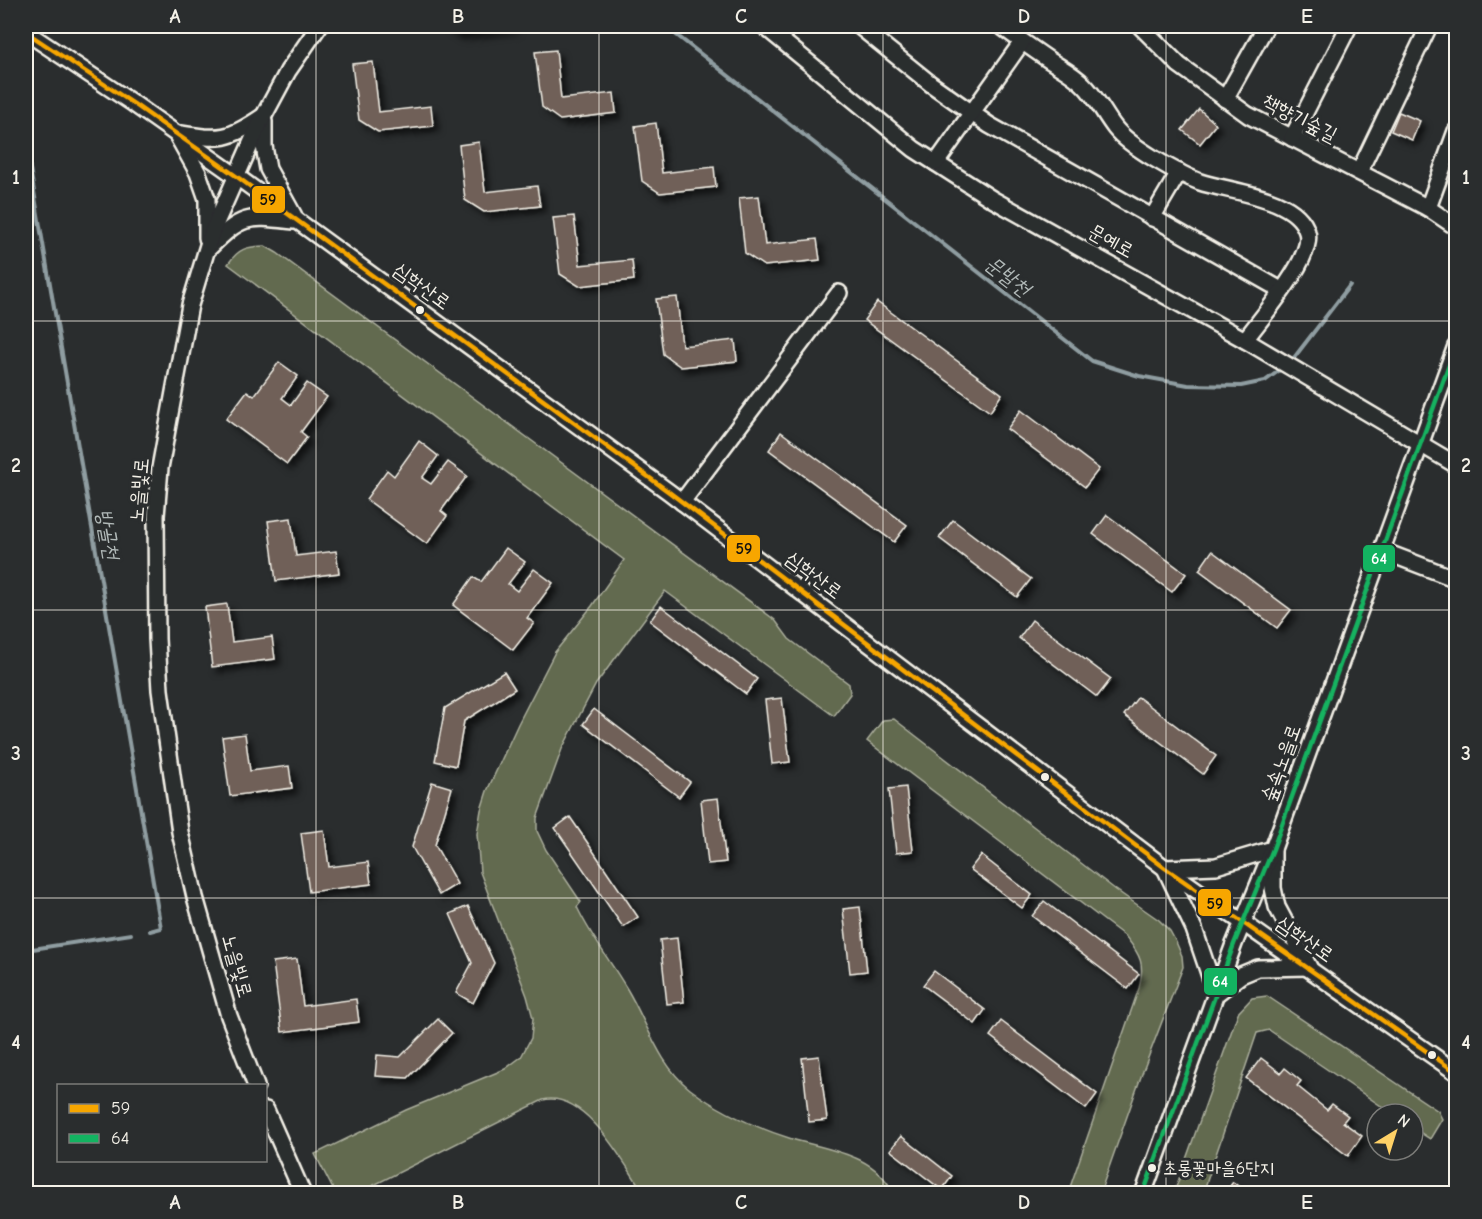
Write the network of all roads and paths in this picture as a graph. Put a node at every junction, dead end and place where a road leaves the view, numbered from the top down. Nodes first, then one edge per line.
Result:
1 (319, 26) edge
2 (764, 26) edge
3 (859, 26) edge
4 (1001, 26) edge
5 (1140, 26) edge
6 (1349, 26) edge
7 (1429, 26) edge
8 (1258, 29) edge
9 (26, 32) edge
10 (1022, 42) junction
11 (1225, 99) junction
12 (972, 113) junction
13 (264, 115) junction
14 (1456, 131) edge
15 (176, 134) junction
16 (1292, 138) junction
17 (936, 163) junction
18 (1179, 172) junction
19 (1359, 172) junction
20 (236, 176) junction
21 (1428, 208) junction
22 (1152, 218) junction
23 (297, 221) junction
24 (1456, 227) edge
25 (207, 250) junction
26 (1281, 290) junction
27 (839, 293) dead end
28 (1245, 340) junction
29 (1456, 346) edge
30 (1421, 442) junction
31 (1456, 465) edge
32 (682, 502) junction
33 (1383, 551) junction
34 (1456, 579) edge
35 (1273, 849) junction
36 (1165, 868) junction
37 (1244, 921) junction
38 (1309, 967) junction
39 (1216, 994) junction
40 (1456, 1072) edge
41 (255, 1084) edge
42 (267, 1112) edge
43 (300, 1193) edge
44 (1143, 1194) edge

1 - 13 street, 노을빛로
2 - 17 street, 문예로
3 - 12 street
4 - 10 street
5 - 11 street, 책향기숲길
6 - 16 street
7 - 19 street
8 - 11 street
9 - 15 street, 심학산로
10 - 12 street
10 - 18 street
11 - 16 street, 책향기숲길
12 - 17 street
12 - 22 street
13 - 15 street
13 - 20 street, 노을빛로
13 - 23 street
14 - 21 street
15 - 20 street, 심학산로
15 - 25 street
16 - 19 street, 책향기숲길
17 - 28 street, 문예로
18 - 22 street
18 - 26 street
19 - 21 street, 책향기숲길
20 - 23 street, 심학산로
20 - 25 street, 노을빛로
21 - 24 street, 책향기숲길
22 - 26 street
23 - 25 street
23 - 32 street, 심학산로
25 - 41 street, 노을빛로
26 - 28 street
27 - 32 street
28 - 30 street, 문예로
29 - 30 street, 숲속노을로
30 - 31 street, 문예로
30 - 33 street, 숲속노을로
32 - 36 street, 심학산로
33 - 34 street
33 - 35 street, 숲속노을로
35 - 36 street
35 - 37 street, 숲속노을로
35 - 38 street
36 - 37 street, 심학산로
36 - 39 street
37 - 38 street, 심학산로
37 - 39 street, 숲속노을로
38 - 39 street
38 - 40 street, 심학산로
39 - 44 street, 숲속노을로
42 - 43 street

